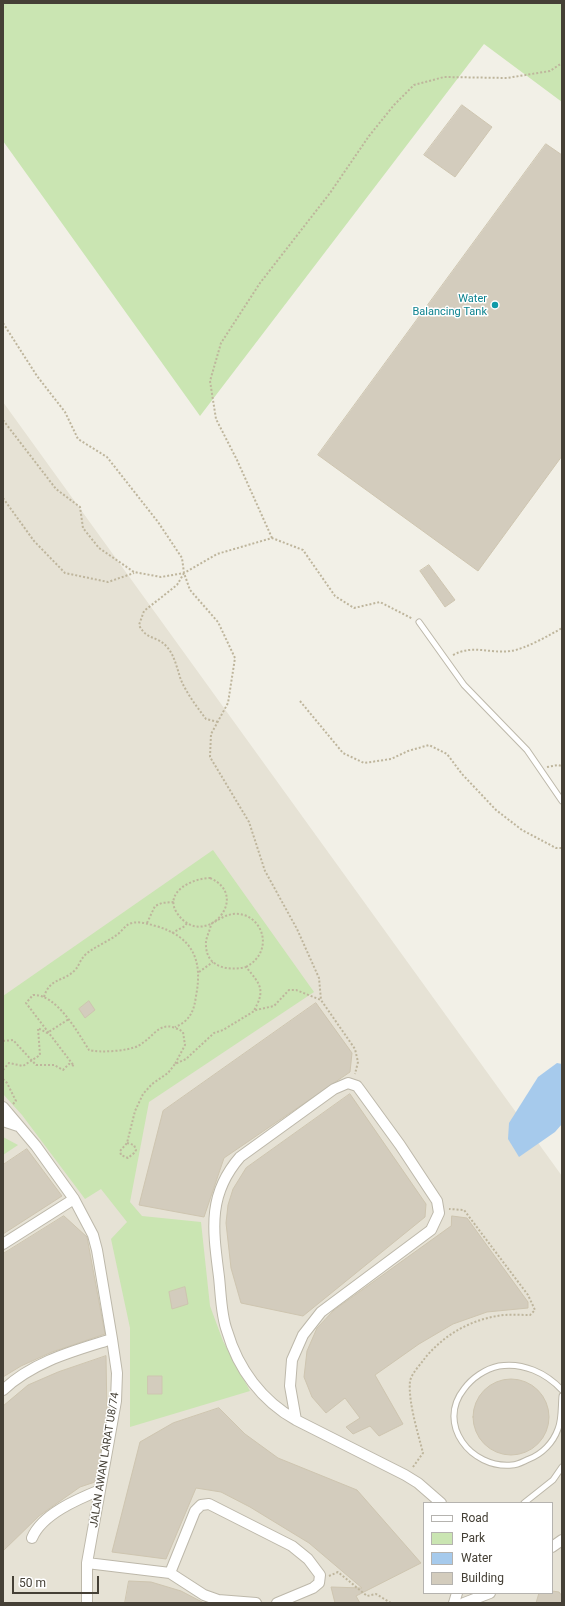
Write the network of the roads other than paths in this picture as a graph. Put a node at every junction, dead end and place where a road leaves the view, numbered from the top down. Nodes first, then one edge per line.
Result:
1 (419, 622) road end
2 (562, 801) edge
3 (3, 1107) edge
4 (3, 1121) edge
5 (18, 1126) junction
6 (74, 1199) junction
7 (3, 1244) edge
8 (112, 1338) junction
9 (3, 1390) edge
10 (562, 1390) edge
11 (562, 1396) edge
12 (296, 1420) junction
13 (562, 1467) edge
14 (100, 1490) junction
15 (440, 1502) edge
16 (525, 1502) edge
17 (32, 1538) dead end
18 (562, 1540) edge
19 (553, 1546) edge
20 (87, 1563) junction
21 (170, 1573) junction
22 (487, 1594) edge
23 (87, 1603) edge
24 (256, 1603) edge
25 (277, 1603) edge
26 (464, 1603) edge

1 - 2 lane
3 - 5 street, JALAN AWAN LARAT U8/74
4 - 5 street
5 - 6 street, JALAN AWAN LARAT U8/74
6 - 7 street
6 - 8 street, JALAN AWAN LARAT U8/74
8 - 9 street
8 - 14 street, JALAN AWAN LARAT U8/74
10 - 11 lane
12 - 12 street
12 - 15 street
13 - 16 lane
14 - 17 street
14 - 20 street, JALAN AWAN LARAT U8/74
18 - 19 street
20 - 21 street
20 - 23 street, JALAN AWAN LARAT U8/74
21 - 24 street
21 - 25 street
22 - 26 street

